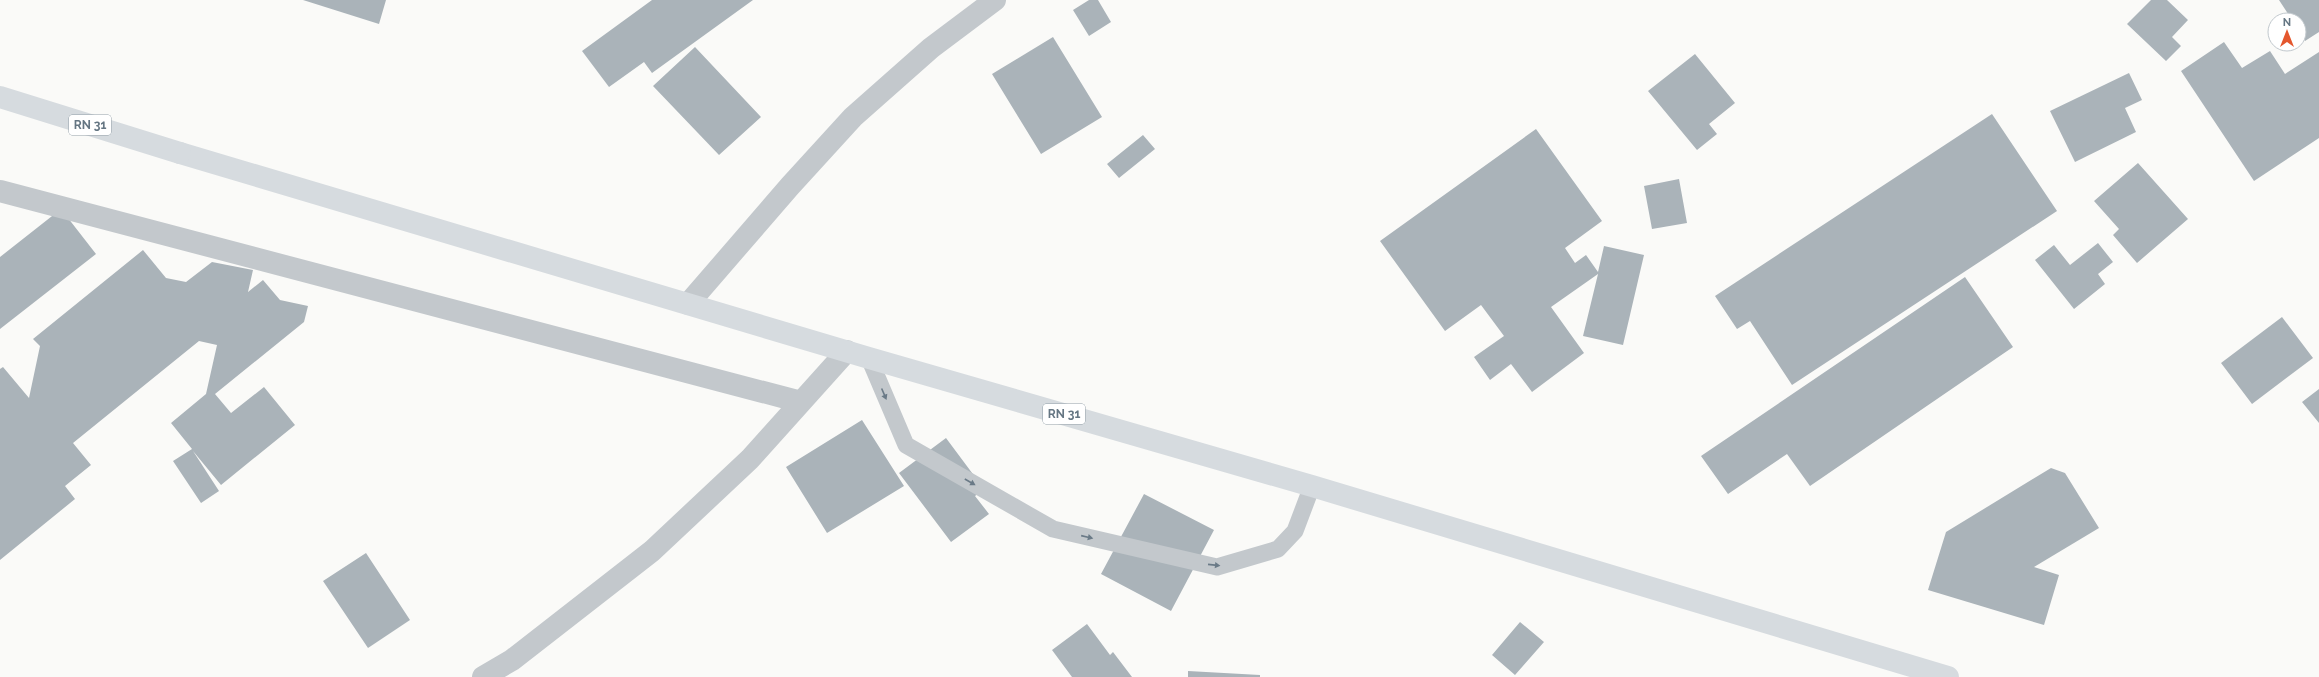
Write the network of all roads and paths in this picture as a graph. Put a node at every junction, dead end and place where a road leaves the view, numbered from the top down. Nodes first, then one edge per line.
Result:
1 (995, 0) edge
2 (0, 97) edge
3 (0, 108) edge
4 (180, 153) junction
5 (0, 190) edge
6 (688, 304) junction
7 (847, 351) junction
8 (869, 358) junction
9 (800, 402) junction
10 (1312, 486) junction
11 (483, 677) edge
12 (1948, 677) edge

1 - 6 street
2 - 4 main road, RN 31
3 - 4 main road, RN 31
4 - 6 main road, RN 31
5 - 9 street
6 - 7 main road, RN 31
7 - 8 main road, RN 31
7 - 9 street
8 - 10 main road, RN 31
8 -> 10 lane
9 - 11 street
10 - 12 main road, RN 31

